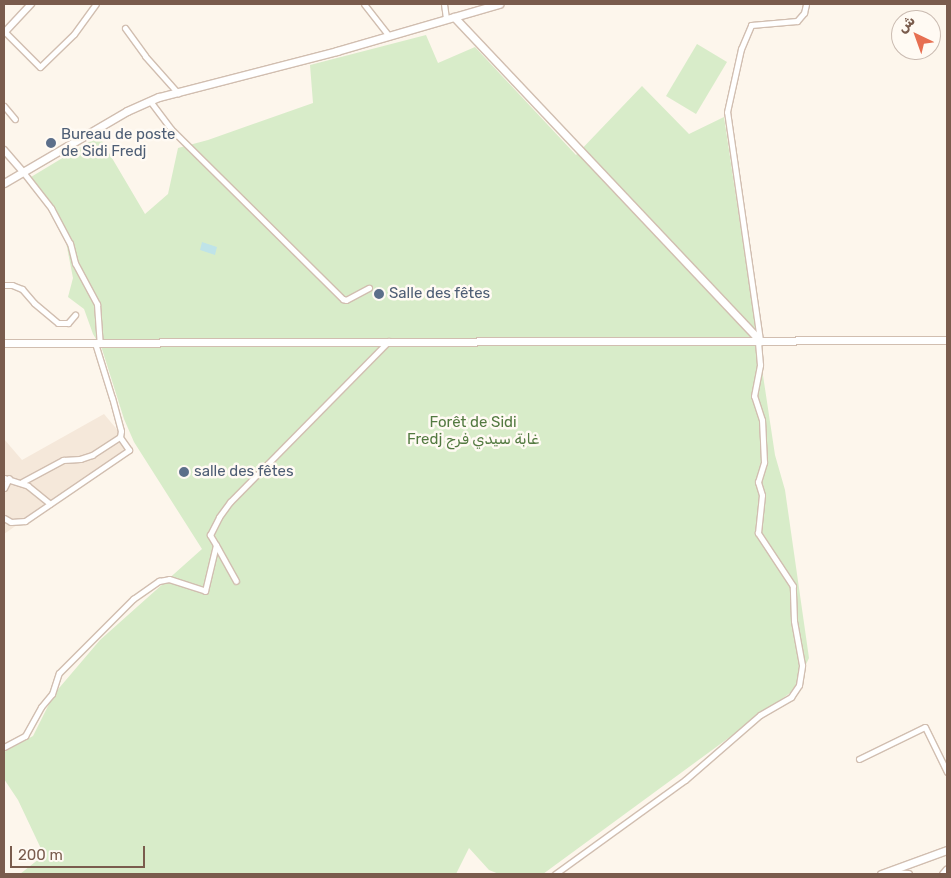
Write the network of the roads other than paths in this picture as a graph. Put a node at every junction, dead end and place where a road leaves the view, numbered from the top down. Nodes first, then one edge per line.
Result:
1 (31, 4) edge
2 (96, 4) edge
3 (364, 4) edge
4 (444, 4) edge
5 (499, 4) edge
6 (806, 4) edge
7 (454, 17) junction
8 (446, 19) junction
9 (125, 28) dead end
10 (4, 32) edge
11 (389, 36) junction
12 (178, 93) junction
13 (150, 101) junction
14 (4, 106) edge
15 (15, 119) dead end
16 (4, 150) edge
17 (23, 172) junction
18 (4, 183) edge
19 (4, 286) edge
20 (369, 288) dead end
21 (75, 315) dead end
22 (947, 340) edge
23 (390, 341) junction
24 (759, 342) junction
25 (4, 343) edge
26 (98, 344) junction
27 (120, 437) junction
28 (6, 478) edge
29 (22, 482) junction
30 (4, 488) edge
31 (50, 504) junction
32 (4, 518) edge
33 (216, 545) junction
34 (236, 581) dead end
35 (4, 747) edge
36 (858, 759) dead end
37 (947, 772) edge
38 (947, 850) edge
39 (947, 869) edge
40 (555, 874) edge
41 (882, 874) edge
42 (908, 874) edge
43 (943, 874) edge

1 - 10 street
2 - 10 street
3 - 11 street
4 - 8 street
5 - 7 main road
6 - 24 street
7 - 8 main road
7 - 24 main road
8 - 11 main road
9 - 12 street
11 - 12 main road
12 - 13 main road
13 - 17 main road
13 - 20 street
14 - 15 street
16 - 17 street
17 - 18 main road
17 - 26 street
19 - 21 street
22 - 24 main road
23 - 24 main road
23 - 26 main road
23 - 33 street
24 - 40 street
25 - 26 main road
26 - 27 street
27 - 29 street
27 - 31 street
28 - 29 street
28 - 30 street
29 - 31 street
31 - 32 street
33 - 34 street
33 - 35 street
36 - 37 street
38 - 41 main road
39 - 43 main road
41 - 42 main road

